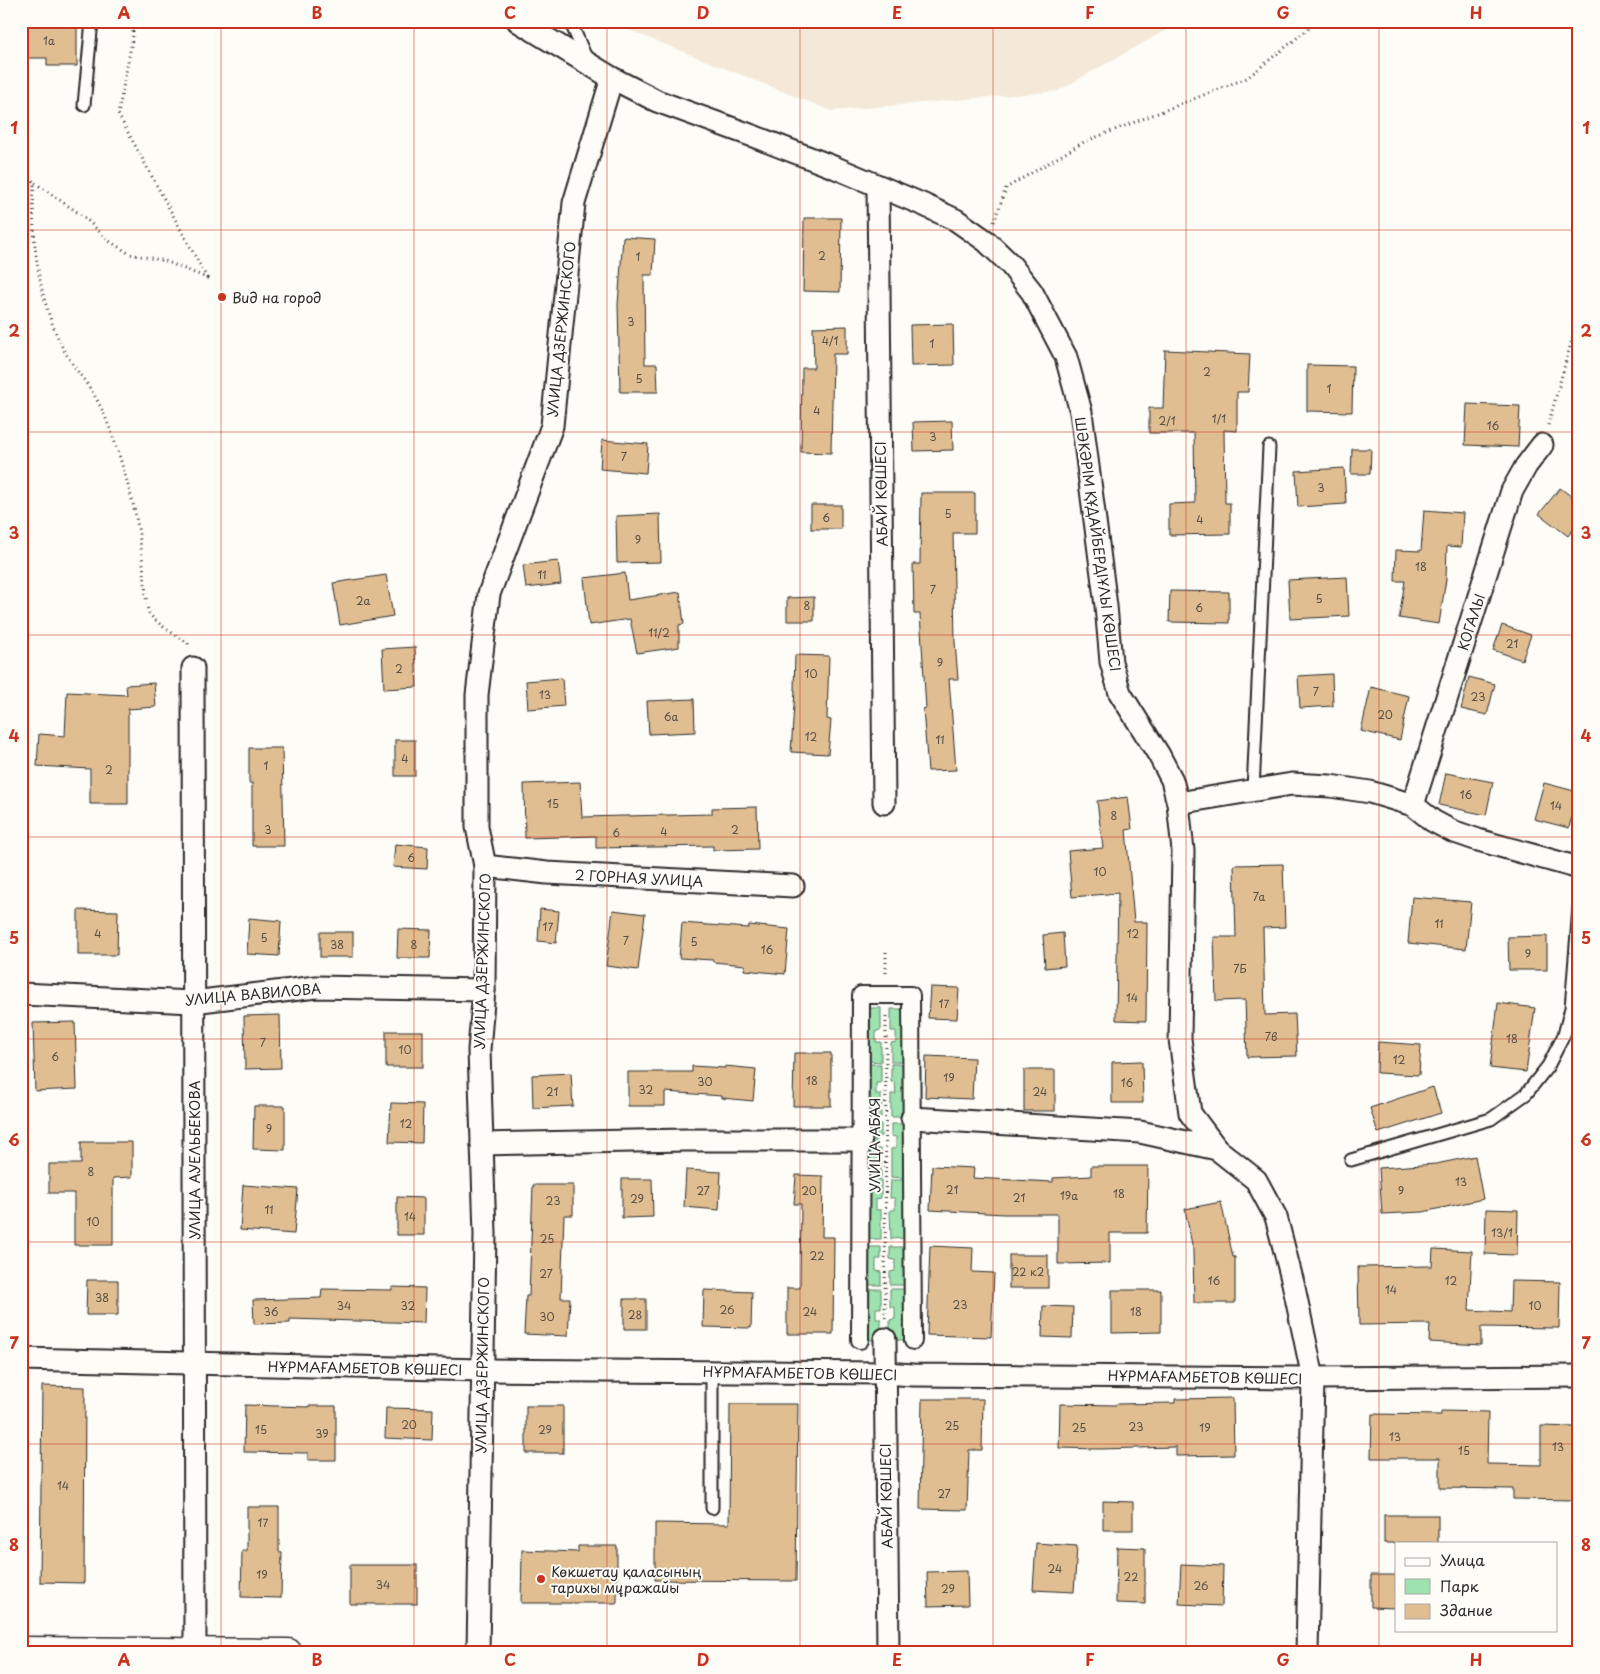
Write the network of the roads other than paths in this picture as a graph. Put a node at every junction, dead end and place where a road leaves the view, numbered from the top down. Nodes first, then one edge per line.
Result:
1 (92, 21) edge
2 (518, 21) edge
3 (570, 21) edge
4 (589, 64) junction
5 (612, 78) junction
6 (84, 104) dead end
7 (878, 186) junction
8 (1542, 445) road end
9 (1269, 447) dead end
10 (193, 668) road end
11 (1253, 790) junction
12 (884, 803) dead end
13 (1178, 804) junction
14 (1413, 805) junction
15 (485, 866) junction
16 (1579, 868) edge
17 (793, 886) dead end
18 (1579, 908) edge
19 (484, 990) junction
20 (21, 994) edge
21 (194, 1002) junction
22 (912, 1118) junction
23 (860, 1140) junction
24 (482, 1144) junction
25 (1217, 1149) junction
26 (1351, 1160) dead end
27 (885, 1339) road end
28 (860, 1340) dead end
29 (912, 1341) dead end
30 (21, 1359) edge
31 (194, 1364) junction
32 (482, 1370) junction
33 (712, 1372) junction
34 (885, 1373) junction
35 (1579, 1376) edge
36 (1313, 1378) junction
37 (712, 1508) dead end
38 (21, 1651) edge
39 (195, 1652) edge
40 (288, 1653) edge
41 (478, 1653) edge
42 (888, 1653) edge
43 (1307, 1653) edge

1 - 6 lane
2 - 4 street, ШӘКӘРІМ ҚҰДАЙБЕРДІҰЛЫ КӨШЕСІ
3 - 4 lane
4 - 5 street, ШӘКӘРІМ ҚҰДАЙБЕРДІҰЛЫ КӨШЕСІ
5 - 7 street, ШӘКӘРІМ ҚҰДАЙБЕРДІҰЛЫ КӨШЕСІ
5 - 15 street, УЛИЦА ДЗЕРЖИНСКОГО
7 - 12 street, АБАЙ КӨШЕСІ
7 - 13 street, ШӘКӘРІМ ҚҰДАЙБЕРДІҰЛЫ КӨШЕСІ
8 - 14 street, КОГАЛЫ
9 - 11 lane
10 - 21 street, УЛИЦА АУЕЛЬБЕКОВА
11 - 13 street
11 - 14 street
13 - 25 street, ШӘКӘРІМ ҚҰДАЙБЕРДІҰЛЫ КӨШЕСІ
14 - 16 street
15 - 17 street, 2 ГОРНАЯ УЛИЦА
15 - 19 street, УЛИЦА ДЗЕРЖИНСКОГО
18 - 26 lane
19 - 21 street, УЛИЦА ВАВИЛОВА
19 - 24 street, УЛИЦА ДЗЕРЖИНСКОГО
20 - 21 street, УЛИЦА ВАВИЛОВА
21 - 31 street, УЛИЦА АУЕЛЬБЕКОВА
22 - 23 street
22 - 25 street
22 - 29 street
23 - 24 street
23 - 28 street
24 - 32 street, УЛИЦА ДЗЕРЖИНСКОГО
25 - 36 street, ШӘКӘРІМ ҚҰДАЙБЕРДІҰЛЫ КӨШЕСІ
27 - 34 street, АБАЙ КӨШЕСІ
30 - 31 street, НҰРМАҒАМБЕТОВ КӨШЕСІ
31 - 32 street, НҰРМАҒАМБЕТОВ КӨШЕСІ
31 - 39 street, УЛИЦА АУЕЛЬБЕКОВА
32 - 33 street, НҰРМАҒАМБЕТОВ КӨШЕСІ
32 - 41 street, УЛИЦА ДЗЕРЖИНСКОГО
33 - 34 street, НҰРМАҒАМБЕТОВ КӨШЕСІ
33 - 37 lane
34 - 36 street, НҰРМАҒАМБЕТОВ КӨШЕСІ
34 - 42 street, АБАЙ КӨШЕСІ
35 - 36 street, НҰРМАҒАМБЕТОВ КӨШЕСІ
36 - 43 street, ШӘКӘРІМ ҚҰДАЙБЕРДІҰЛЫ КӨШЕСІ
38 - 39 street
39 - 40 street

